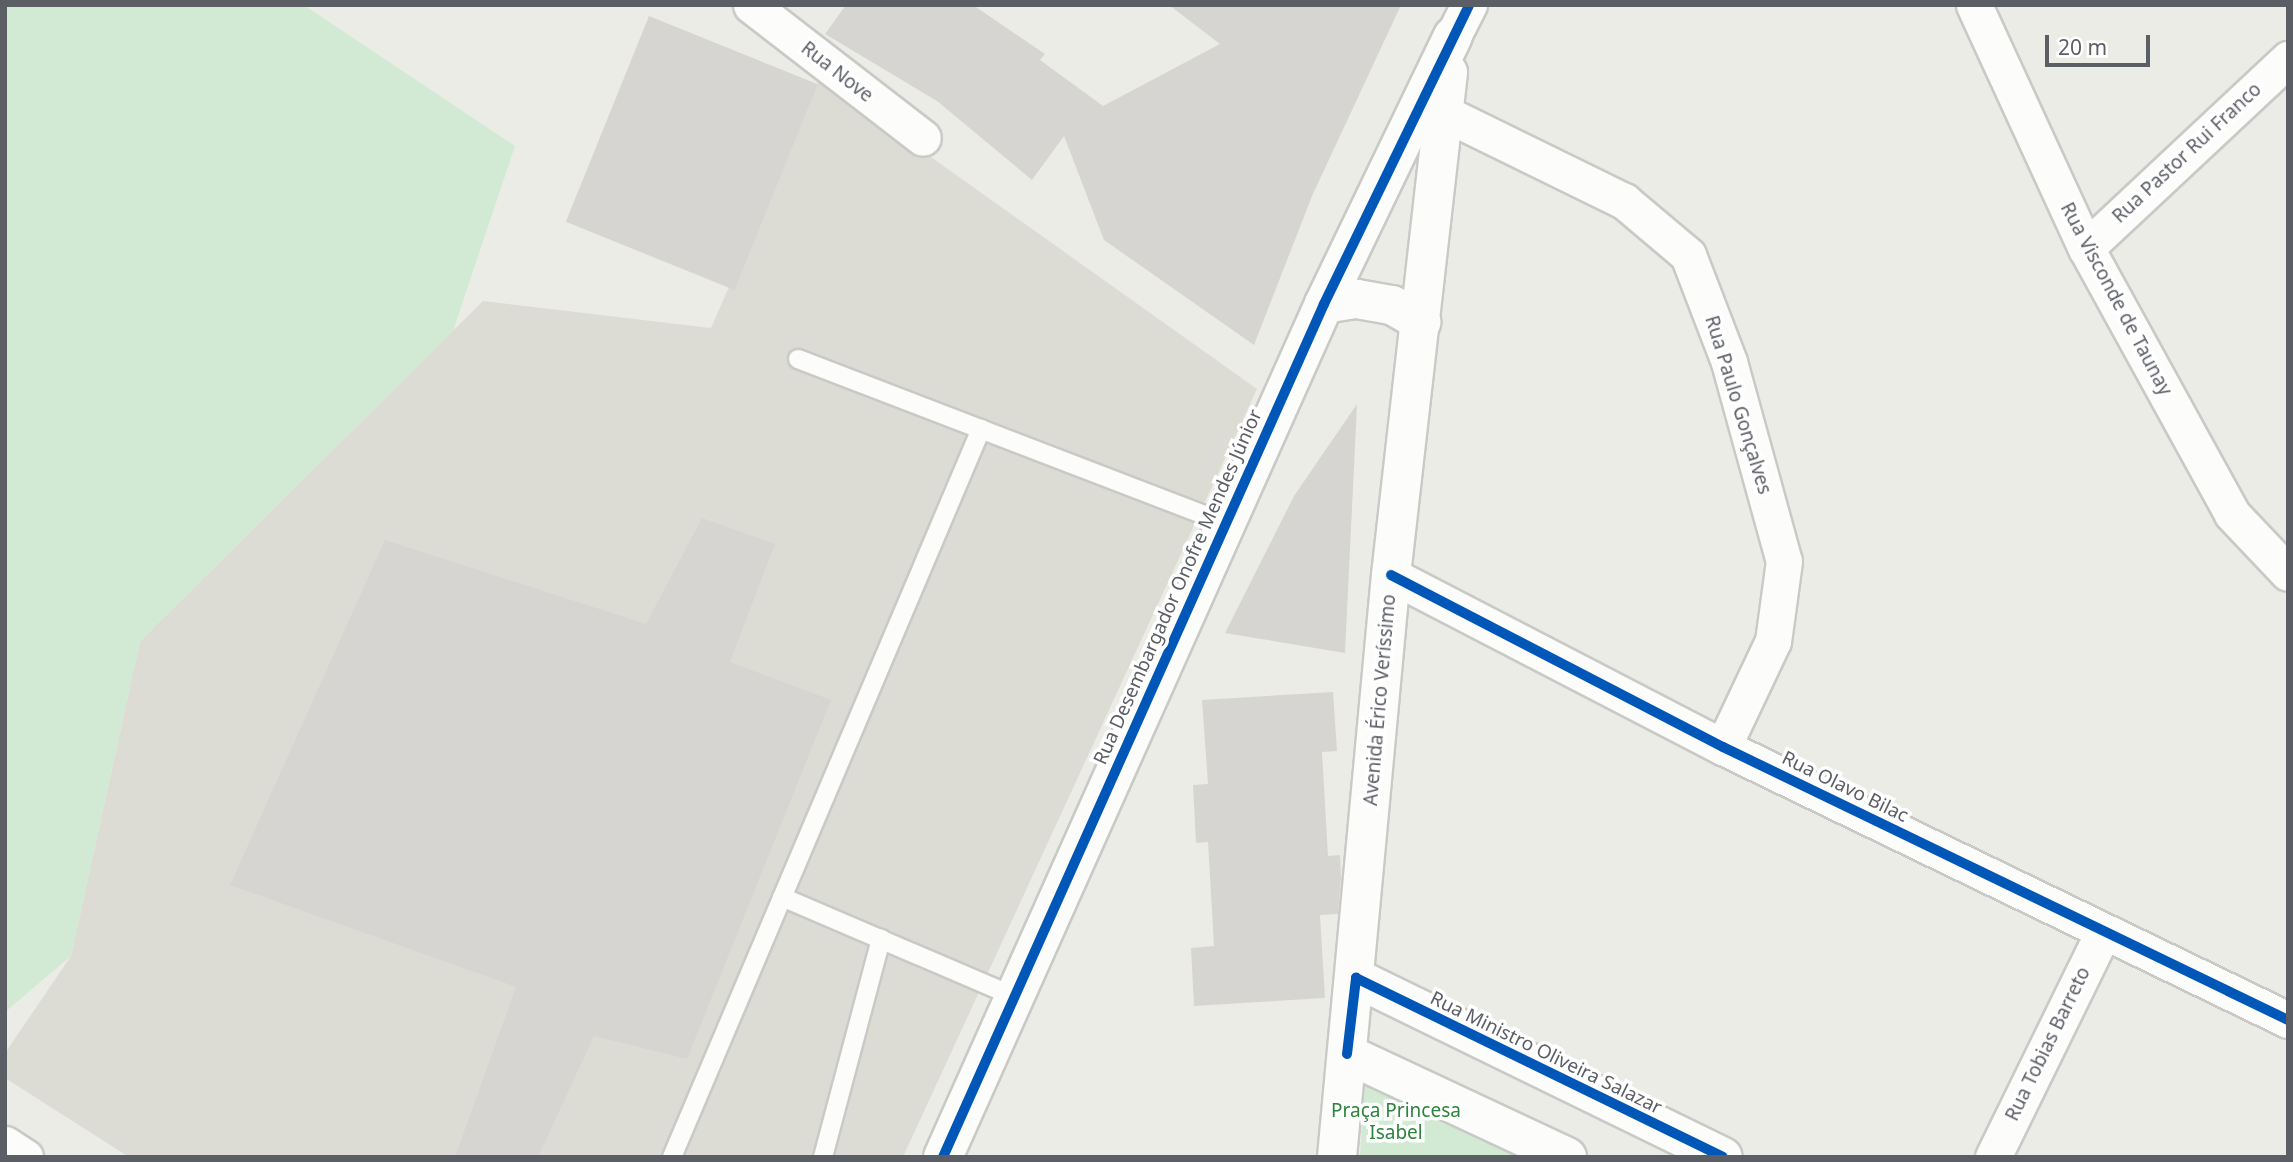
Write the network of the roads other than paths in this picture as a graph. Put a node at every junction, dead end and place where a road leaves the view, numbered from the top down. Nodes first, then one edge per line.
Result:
1 (751, 5) edge
2 (1974, 5) edge
3 (1461, 20) edge
4 (2288, 59) edge
5 (1442, 111) junction
6 (923, 138) dead end
7 (2085, 247) junction
8 (1324, 304) junction
9 (1421, 322) junction
10 (799, 359) dead end
11 (981, 429) junction
12 (1226, 523) junction
13 (2288, 573) edge
14 (1391, 575) junction
15 (1723, 747) junction
16 (782, 897) junction
17 (2103, 932) junction
18 (881, 939) junction
19 (1356, 978) junction
20 (1015, 997) junction
21 (2288, 1020) edge
22 (1347, 1054) junction
23 (5, 1143) edge
24 (25, 1157) edge
25 (673, 1157) edge
26 (822, 1157) edge
27 (943, 1157) edge
28 (1337, 1157) edge
29 (1567, 1157) edge
30 (1723, 1157) edge
31 (1993, 1157) edge

1 - 6 street, Rua Nove
2 - 7 street, Rua Visconde de Taunay
3 - 5 street, Avenida Érico Veríssimo
3 - 8 street, Rua Desembargador Onofre Mendes Júnior
4 - 7 street, Rua Pastor Rui Franco
5 - 9 street, Avenida Érico Veríssimo
5 - 15 street, Rua Paulo Gonçalves
7 - 13 street, Rua Visconde de Taunay
8 - 9 street
8 - 12 street, Rua Desembargador Onofre Mendes Júnior
9 - 14 street, Avenida Érico Veríssimo
10 - 11 lane
11 - 12 lane
11 - 16 lane
12 - 20 street, Rua Desembargador Onofre Mendes Júnior
14 - 15 street, Rua Olavo Bilac
14 - 19 street, Avenida Érico Veríssimo
15 - 17 street, Rua Olavo Bilac
16 - 18 lane
16 - 25 lane
17 - 21 street, Rua Olavo Bilac
17 - 31 street, Rua Tobias Barreto
18 - 20 lane
18 - 26 lane
19 - 22 street, Avenida Érico Veríssimo
19 - 30 street, Rua Ministro Oliveira Salazar
20 - 27 street, Rua Desembargador Onofre Mendes Júnior
22 - 28 street, Avenida Érico Veríssimo
22 - 29 street
23 - 24 street

